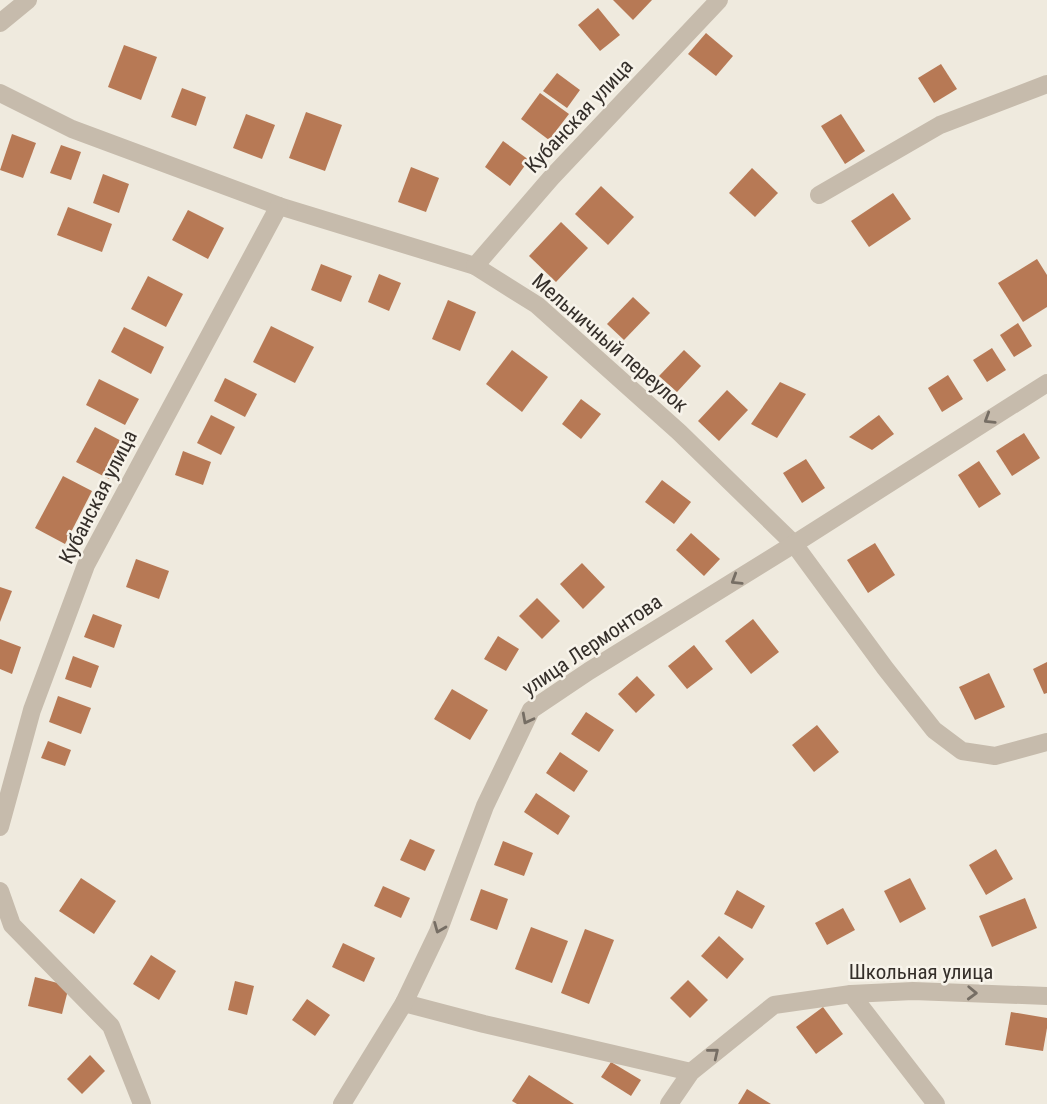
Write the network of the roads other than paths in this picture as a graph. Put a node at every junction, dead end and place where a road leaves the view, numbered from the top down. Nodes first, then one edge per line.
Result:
1 (28, 0) edge
2 (719, 0) edge
3 (0, 23) edge
4 (1047, 84) edge
5 (0, 93) edge
6 (819, 195) dead end
7 (279, 206) junction
8 (475, 266) junction
9 (1047, 383) edge
10 (793, 544) junction
11 (1043, 744) edge
12 (0, 827) edge
13 (0, 891) edge
14 (6, 928) edge
15 (851, 993) junction
16 (1047, 996) edge
17 (404, 1003) junction
18 (691, 1072) junction
19 (142, 1104) edge
20 (342, 1104) edge
21 (669, 1104) edge
22 (936, 1104) edge

1 - 3 street
2 - 8 street, Кубанская улица
4 - 6 street
5 - 7 street, Мельничный переулок
7 - 8 street, Мельничный переулок
7 - 12 street, Кубанская улица
8 - 10 street, Мельничный переулок
9 -> 10 street, улица Лермонтова
10 - 11 street, Мельничный переулок
10 -> 17 street, улица Лермонтова
13 - 14 street
14 - 19 street
15 -> 16 street, Школьная улица
18 -> 15 street, Школьная улица
15 - 22 street
17 - 18 street
17 - 20 street, улица Лермонтова
18 - 21 street, Школьная улица

